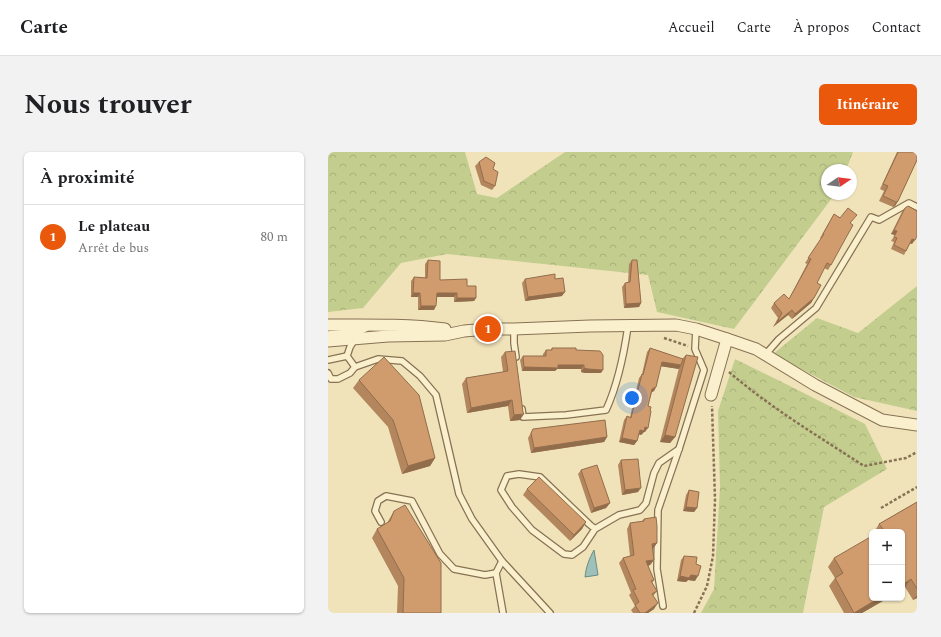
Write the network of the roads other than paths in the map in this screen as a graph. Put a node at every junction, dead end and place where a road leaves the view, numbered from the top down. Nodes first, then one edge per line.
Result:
1 (917, 207) edge
2 (328, 324) edge
3 (374, 324) junction
4 (628, 326) junction
5 (514, 329) junction
6 (696, 329) junction
7 (464, 331) junction
8 (328, 334) edge
9 (727, 338) junction
10 (356, 339) junction
11 (328, 342) edge
12 (765, 355) junction
13 (347, 356) junction
14 (328, 360) edge
15 (517, 365) edge
16 (355, 367) junction
17 (328, 373) edge
18 (711, 395) road end
19 (522, 402) edge
20 (917, 425) edge
21 (680, 449) junction
22 (381, 522) dead end
23 (595, 529) junction
24 (502, 561) junction
25 (496, 574) junction
26 (663, 606) dead end
27 (503, 613) edge
28 (550, 613) edge

1 - 12 lane
2 - 3 street
3 - 7 street
3 - 8 lane
4 - 5 street
4 - 6 street
4 - 19 lane
5 - 7 street
5 - 15 lane
6 - 9 street
6 - 21 lane
7 - 10 street
9 - 12 street
9 - 18 street
10 - 11 street
10 - 13 lane
12 - 20 street
13 - 14 lane
13 - 16 lane
16 - 17 lane
16 - 24 lane
21 - 23 lane
21 - 26 lane
22 - 25 lane
23 - 23 lane
24 - 25 lane
24 - 28 lane
25 - 27 lane

